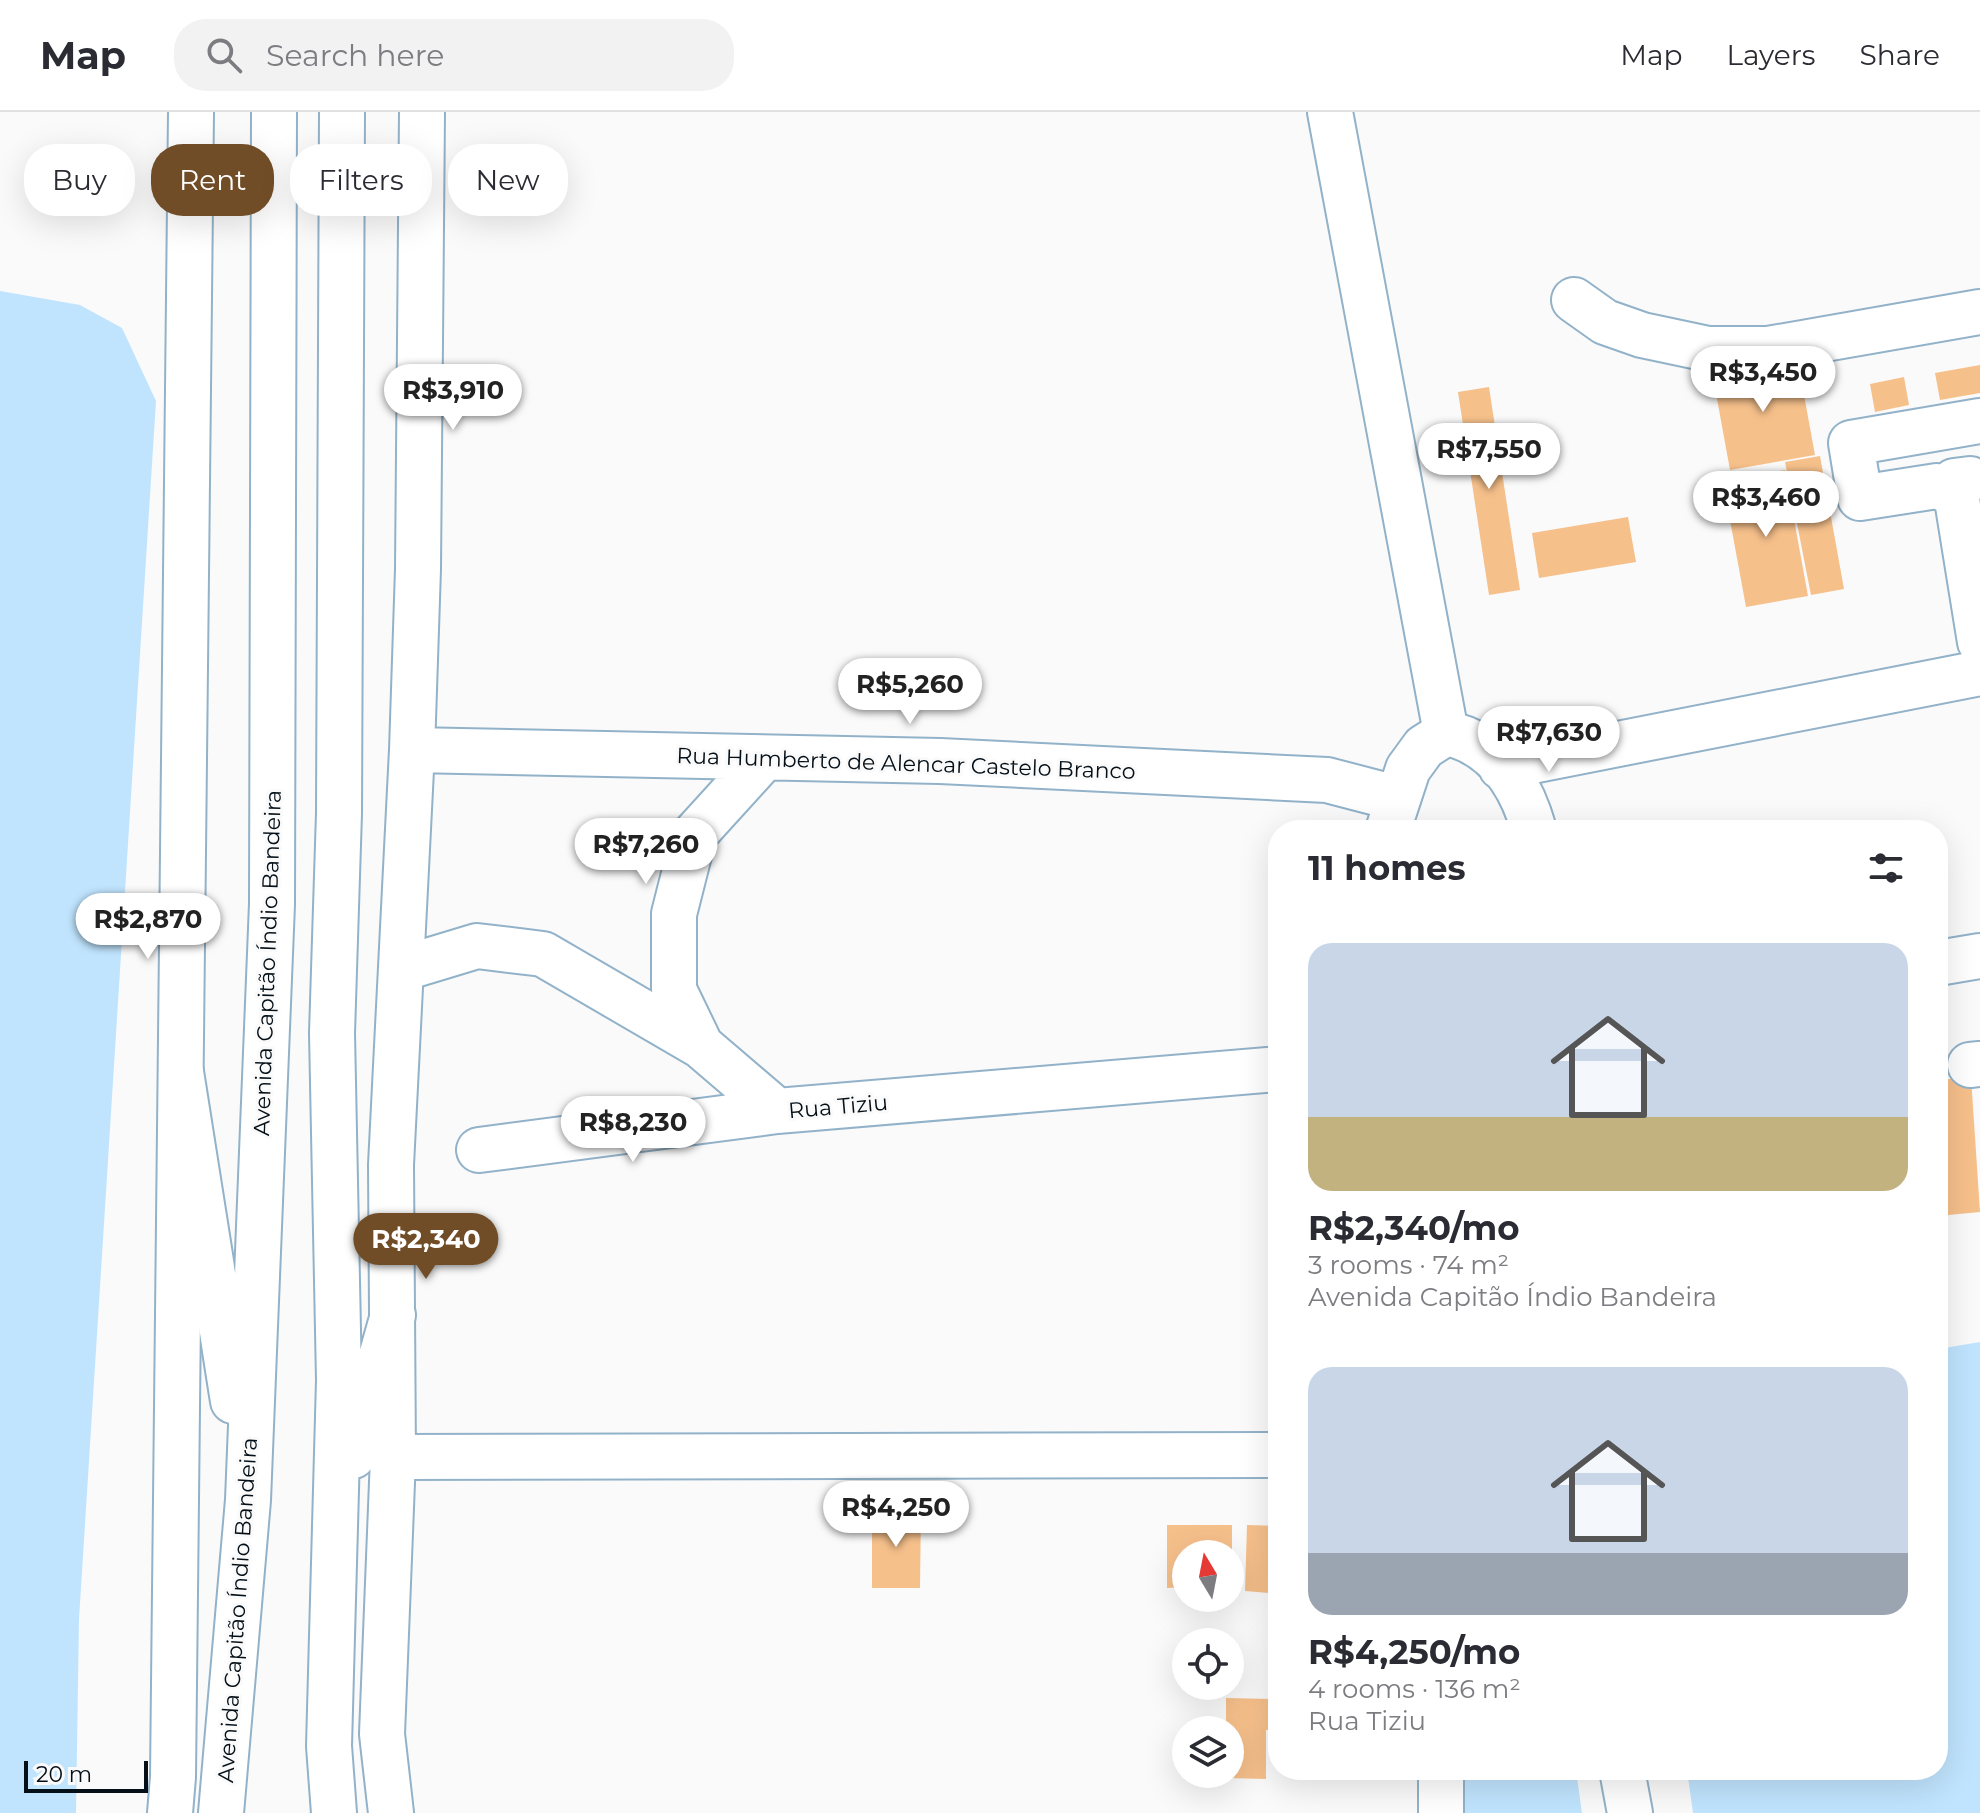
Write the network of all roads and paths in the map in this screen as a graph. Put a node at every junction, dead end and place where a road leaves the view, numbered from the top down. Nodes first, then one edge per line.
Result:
1 (191, 112) edge
2 (274, 112) edge
3 (342, 112) edge
4 (422, 112) edge
5 (1330, 112) edge
6 (1574, 300) dead end
7 (1980, 312) edge
8 (1980, 421) edge
9 (1968, 485) edge
10 (1980, 642) edge
11 (1980, 673) edge
12 (1446, 733) junction
13 (412, 750) junction
14 (764, 758) junction
15 (1501, 767) junction
16 (1392, 814) edge
17 (1531, 820) edge
18 (1980, 956) edge
19 (1948, 961) edge
20 (401, 969) junction
21 (701, 1046) junction
22 (1268, 1070) edge
23 (181, 1072) junction
24 (777, 1111) junction
25 (479, 1150) dead end
26 (393, 1315) junction
27 (1268, 1455) edge
28 (393, 1457) junction
29 (248, 1500) junction
30 (336, 1520) junction
31 (1441, 1780) edge
32 (1624, 1780) edge
33 (170, 1813) edge
34 (221, 1813) edge
35 (334, 1813) edge
36 (391, 1813) edge
37 (1441, 1813) edge
38 (1630, 1813) edge

1 - 23 street
2 - 29 street, Avenida Capitão Índio Bandeira
3 - 30 street
4 - 13 street
5 - 12 street
6 - 7 street
8 - 9 street
9 - 10 street
11 - 15 street
12 - 15 street
12 - 16 street
13 - 14 street, Rua Humberto de Alencar Castelo Branco
13 - 20 street
14 - 16 street, Rua Humberto de Alencar Castelo Branco
14 - 21 street
15 - 17 street
18 - 19 street
20 - 21 street, Rua Tiziu
20 - 26 street
21 - 24 street, Rua Tiziu
22 - 24 street, Rua Tiziu
23 - 29 street
23 - 33 street
24 - 25 street
26 - 28 street
26 - 30 street
27 - 28 street
28 - 36 street
29 - 34 street, Avenida Capitão Índio Bandeira
30 - 35 street
31 - 37 street
32 - 38 street

